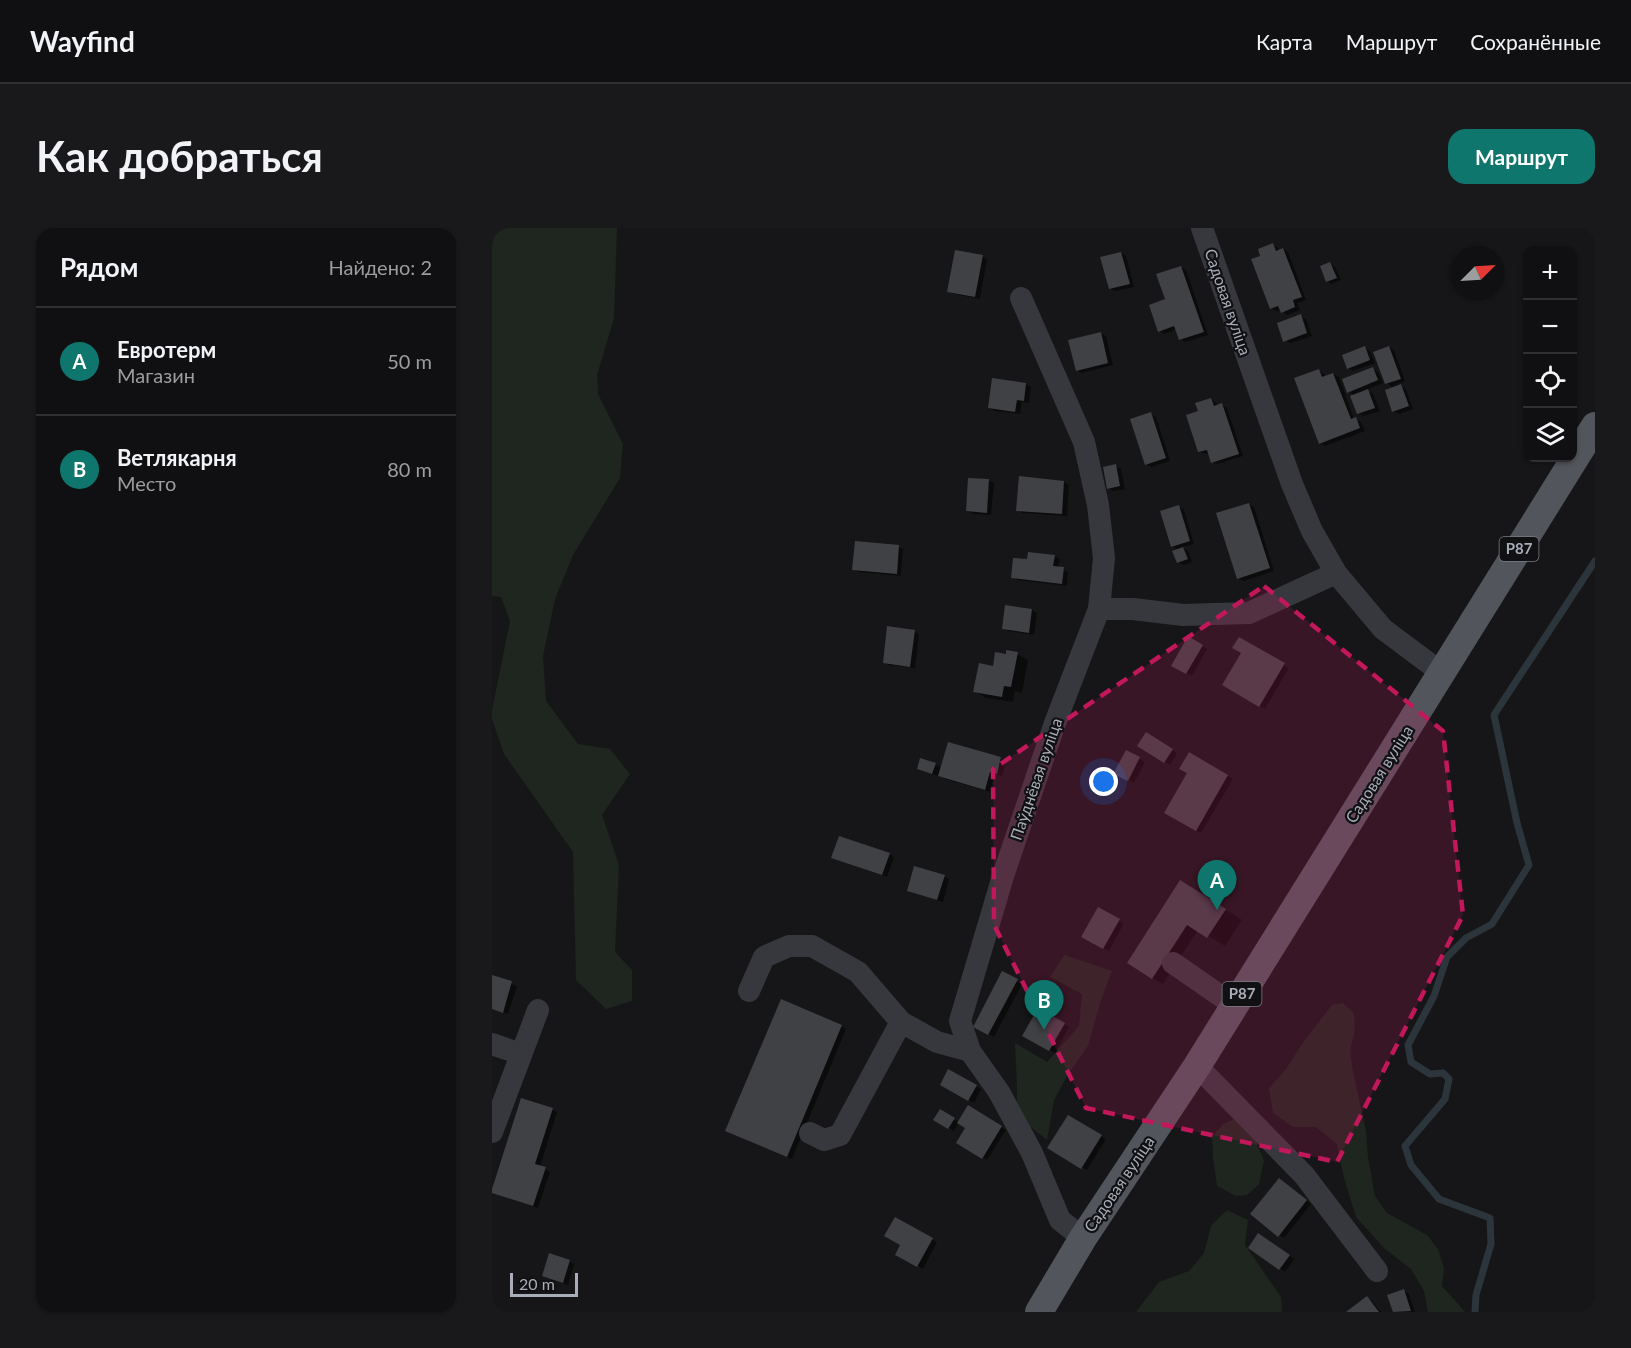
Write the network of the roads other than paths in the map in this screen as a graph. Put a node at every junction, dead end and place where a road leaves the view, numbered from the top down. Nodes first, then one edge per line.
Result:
1 (1202, 228) edge
2 (1021, 298) dead end
3 (1595, 426) edge
4 (1336, 573) junction
5 (1099, 609) junction
6 (1442, 673) junction
7 (1173, 963) dead end
8 (749, 991) dead end
9 (1235, 1006) junction
10 (537, 1010) dead end
11 (901, 1022) junction
12 (492, 1044) edge
13 (970, 1051) junction
14 (521, 1054) junction
15 (1197, 1066) junction
16 (492, 1132) edge
17 (810, 1133) dead end
18 (1083, 1238) junction
19 (1377, 1271) dead end
20 (1039, 1312) edge

1 - 4 street, Садовая вуліца
2 - 5 street, Паўднёвая вуліца
3 - 6 main road, Р87
4 - 5 street
4 - 6 street, Садовая вуліца
5 - 13 street, Паўднёвая вуліца
6 - 9 main road, Садовая вуліца / Р87
7 - 9 street
8 - 11 street
9 - 15 main road, Садовая вуліца / Р87
10 - 14 street
11 - 13 street
11 - 17 street
12 - 14 street
13 - 18 street, Паўднёвая вуліца
14 - 16 street
15 - 18 main road, Садовая вуліца / Р87
15 - 19 street
18 - 20 main road, Садовая вуліца / Р87

